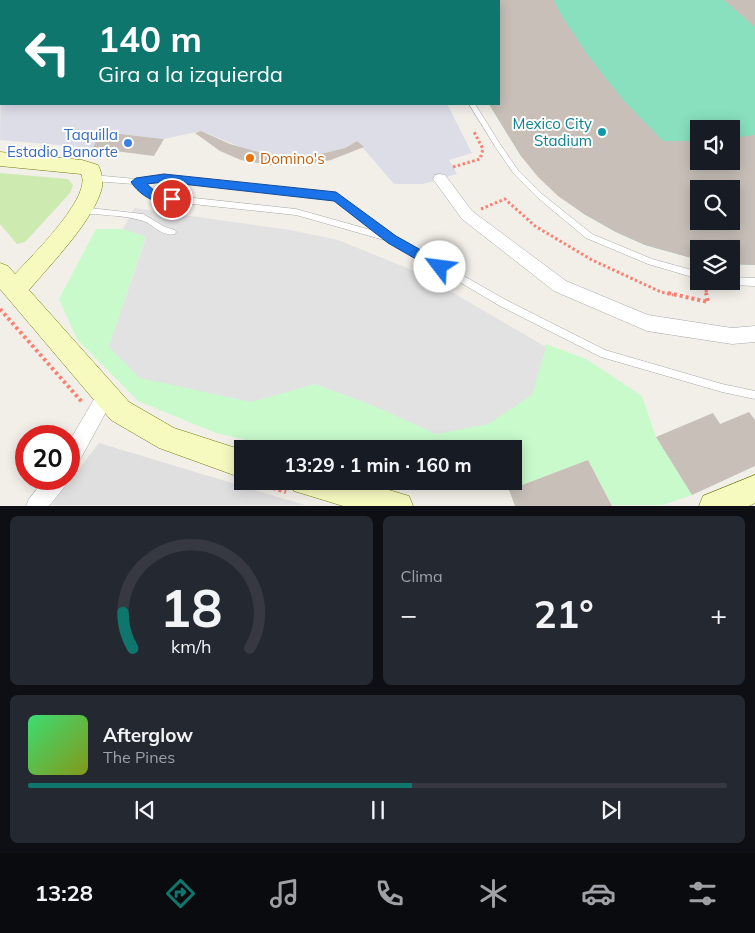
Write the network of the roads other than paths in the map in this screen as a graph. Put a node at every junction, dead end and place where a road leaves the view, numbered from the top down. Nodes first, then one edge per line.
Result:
1 (473, 105) edge
2 (0, 159) edge
3 (93, 178) junction
4 (440, 179) dead end
5 (136, 182) junction
6 (80, 209) junction
7 (172, 232) dead end
8 (392, 239) junction
9 (690, 273) edge
10 (740, 281) edge
11 (8, 282) edge
12 (755, 282) edge
13 (755, 334) edge
14 (106, 395) junction
15 (755, 395) edge
16 (80, 441) edge
17 (234, 461) edge
18 (49, 490) edge
19 (338, 490) edge
20 (755, 490) edge
21 (36, 506) edge
22 (399, 506) edge
23 (713, 506) edge

1 - 9 lane
2 - 3 main road
3 - 5 lane
3 - 6 main road
4 - 13 street
5 - 8 lane
5 - 8 lane
6 - 7 lane
6 - 11 main road
8 - 15 lane
10 - 12 lane
11 - 14 main road
14 - 16 street
14 - 17 main road
18 - 21 street
19 - 22 main road
20 - 23 main road

